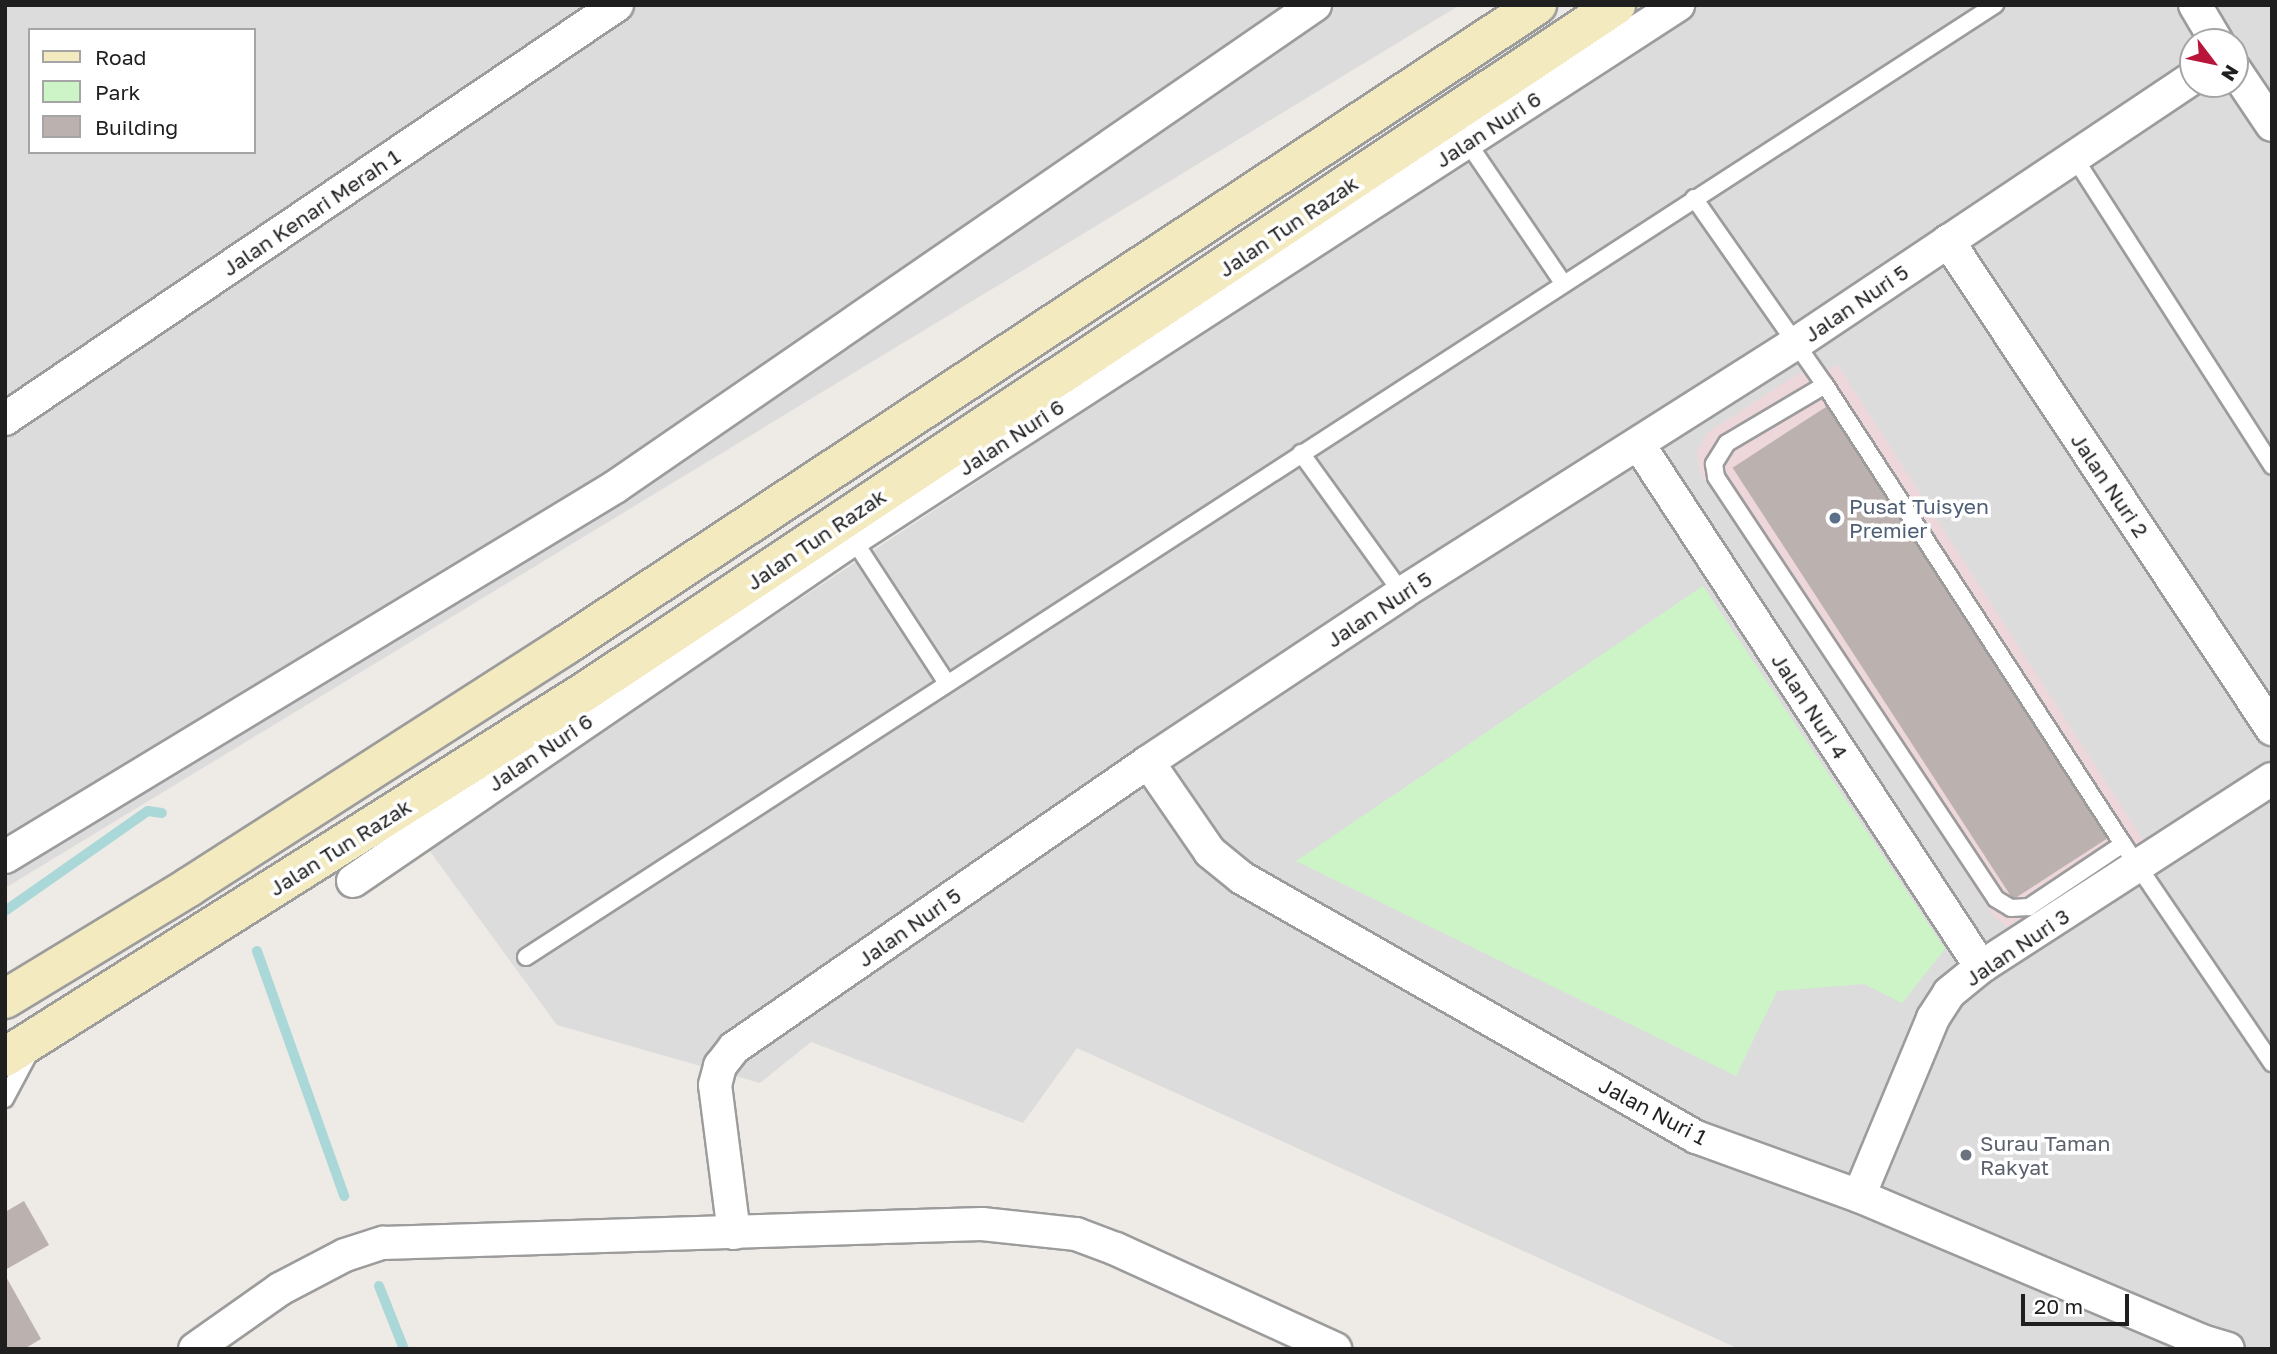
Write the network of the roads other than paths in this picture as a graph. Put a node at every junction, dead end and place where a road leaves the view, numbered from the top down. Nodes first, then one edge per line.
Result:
1 (617, 5) edge
2 (1315, 5) edge
3 (1616, 5) edge
4 (1678, 5) edge
5 (1995, 5) edge
6 (2196, 5) edge
7 (1535, 6) edge
8 (2209, 28) edge
9 (2179, 87) edge
10 (2249, 91) edge
11 (2272, 125) edge
12 (1468, 142) junction
13 (2074, 157) junction
14 (1694, 198) junction
15 (1948, 241) junction
16 (1563, 283) junction
17 (1798, 342) junction
18 (1825, 385) junction
19 (5, 419) edge
20 (1639, 444) junction
21 (1301, 453) junction
22 (2272, 466) edge
23 (853, 539) junction
24 (1402, 593) junction
25 (947, 683) junction
26 (2272, 729) edge
27 (1148, 762) junction
28 (2272, 779) edge
29 (386, 836) junction
30 (2131, 855) junction
31 (5, 857) edge
32 (354, 881) dead end
33 (526, 957) dead end
34 (1980, 967) junction
35 (5, 999) edge
36 (38, 1038) junction
37 (5, 1057) edge
38 (2272, 1063) edge
39 (5, 1099) edge
40 (1859, 1196) junction
41 (734, 1233) junction
42 (195, 1349) edge
43 (1335, 1349) edge
44 (2228, 1349) edge

1 - 19 street, Jalan Kenari Merah 1
2 - 31 street
3 - 29 main road, Jalan Tun Razak
4 - 12 street, Jalan Nuri 6
5 - 14 lane
6 - 8 street
7 - 35 main road
9 - 13 street, Jalan Nuri 5
10 - 11 street
12 - 16 lane
12 - 23 street, Jalan Nuri 6
13 - 15 street, Jalan Nuri 5
13 - 22 lane
14 - 16 lane
14 - 17 lane
15 - 17 street, Jalan Nuri 5
15 - 26 street, Jalan Nuri 2
16 - 21 lane
17 - 18 lane
17 - 20 street, Jalan Nuri 5
18 - 30 lane
18 - 30 lane
20 - 24 street, Jalan Nuri 5
20 - 34 street, Jalan Nuri 4
21 - 24 lane
21 - 25 lane
23 - 25 lane
23 - 29 street, Jalan Nuri 6
24 - 27 street, Jalan Nuri 5
25 - 33 lane
27 - 40 street, Jalan Nuri 1
27 - 41 street, Jalan Nuri 5
28 - 30 street, Jalan Nuri 3
29 - 32 street, Jalan Nuri 6
29 - 36 main road, Jalan Tun Razak
30 - 34 street, Jalan Nuri 3
30 - 38 lane
34 - 40 street, Jalan Nuri 3
36 - 37 main road, Jalan Tun Razak
36 - 39 lane
40 - 44 street, Jalan Nuri 1
41 - 42 street
41 - 43 street

